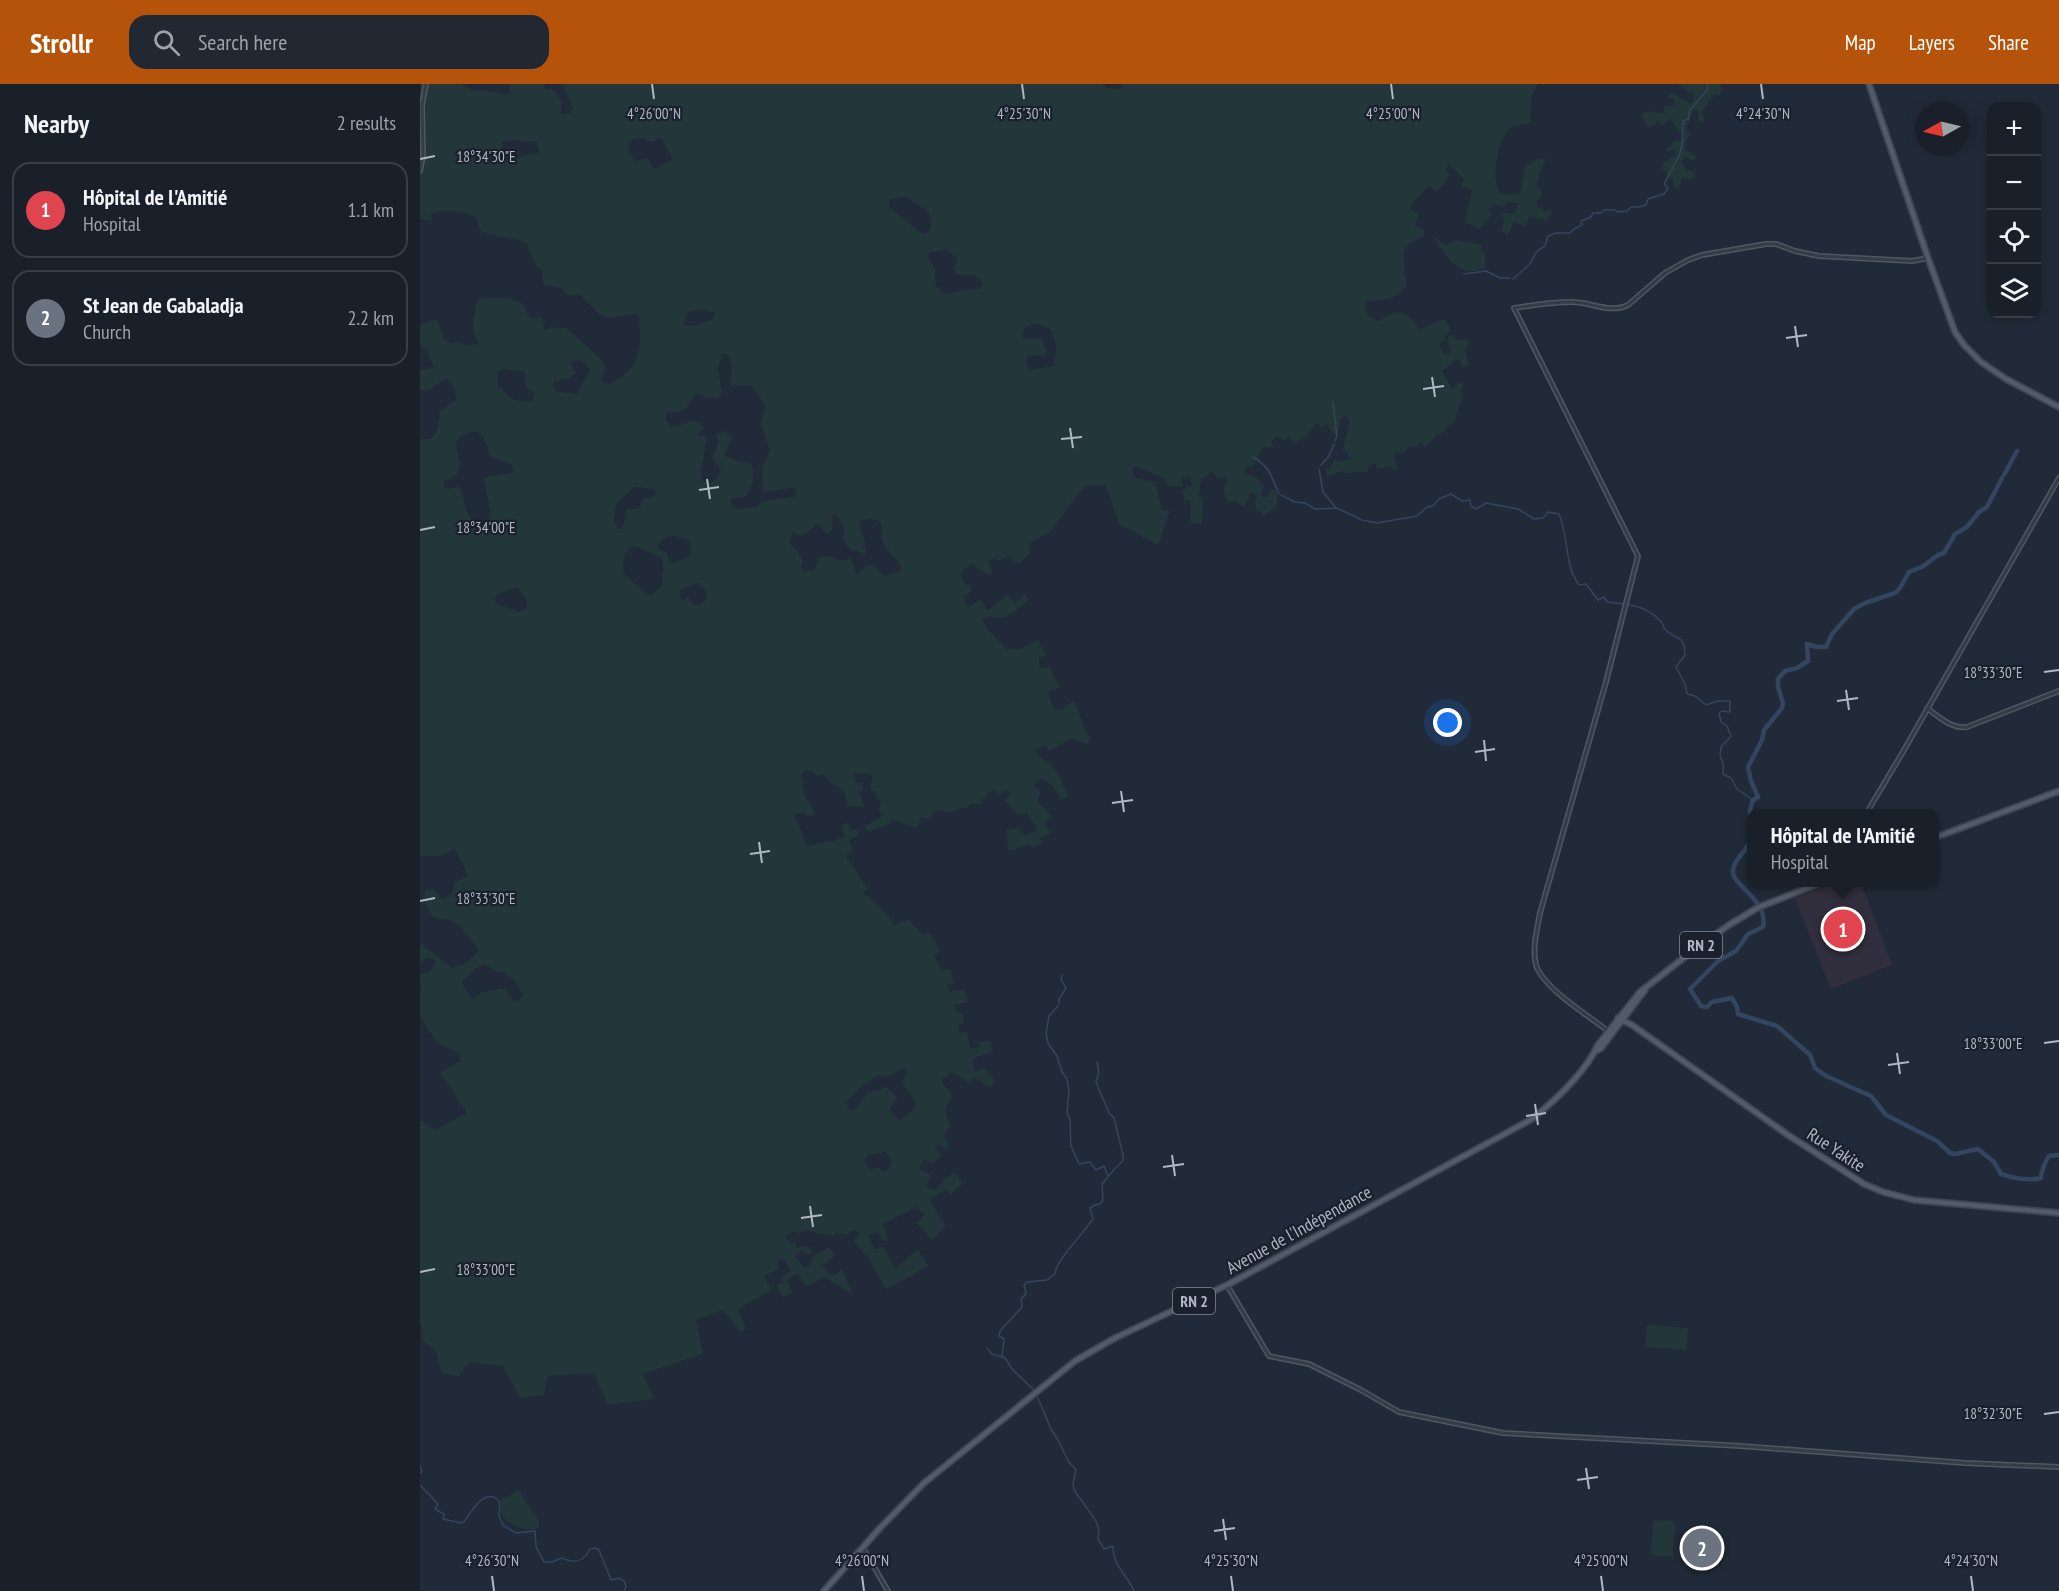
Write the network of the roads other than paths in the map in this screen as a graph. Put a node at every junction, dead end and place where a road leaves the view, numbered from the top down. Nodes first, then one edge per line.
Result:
1 (426, 84) edge
2 (1869, 84) edge
3 (420, 171) edge
4 (1928, 258) junction
5 (2059, 407) edge
6 (2059, 478) edge
7 (2059, 691) edge
8 (1927, 708) junction
9 (2059, 791) edge
10 (1868, 809) edge
11 (1939, 836) edge
12 (1810, 887) edge
13 (1622, 1017) junction
14 (1610, 1033) junction
15 (2059, 1213) edge
16 (1227, 1285) junction
17 (2059, 1467) edge
18 (863, 1548) junction
19 (824, 1591) edge
20 (888, 1591) edge

1 - 3 street
2 - 4 main road
4 - 5 main road
4 - 14 street
6 - 8 street
7 - 8 street
8 - 10 street
9 - 11 main road
12 - 13 main road, Avenue de l'Indépendance / RN 2
13 - 14 main road, Avenue de l'Indépendance / RN 2
13 - 15 main road, Rue Yakite
14 - 16 main road, Avenue de l'Indépendance / RN 2
16 - 17 street
16 - 18 main road, Avenue de l'Indépendance / RN 2
18 - 19 main road, Avenue de l'Indépendance / RN 2
18 - 20 street

